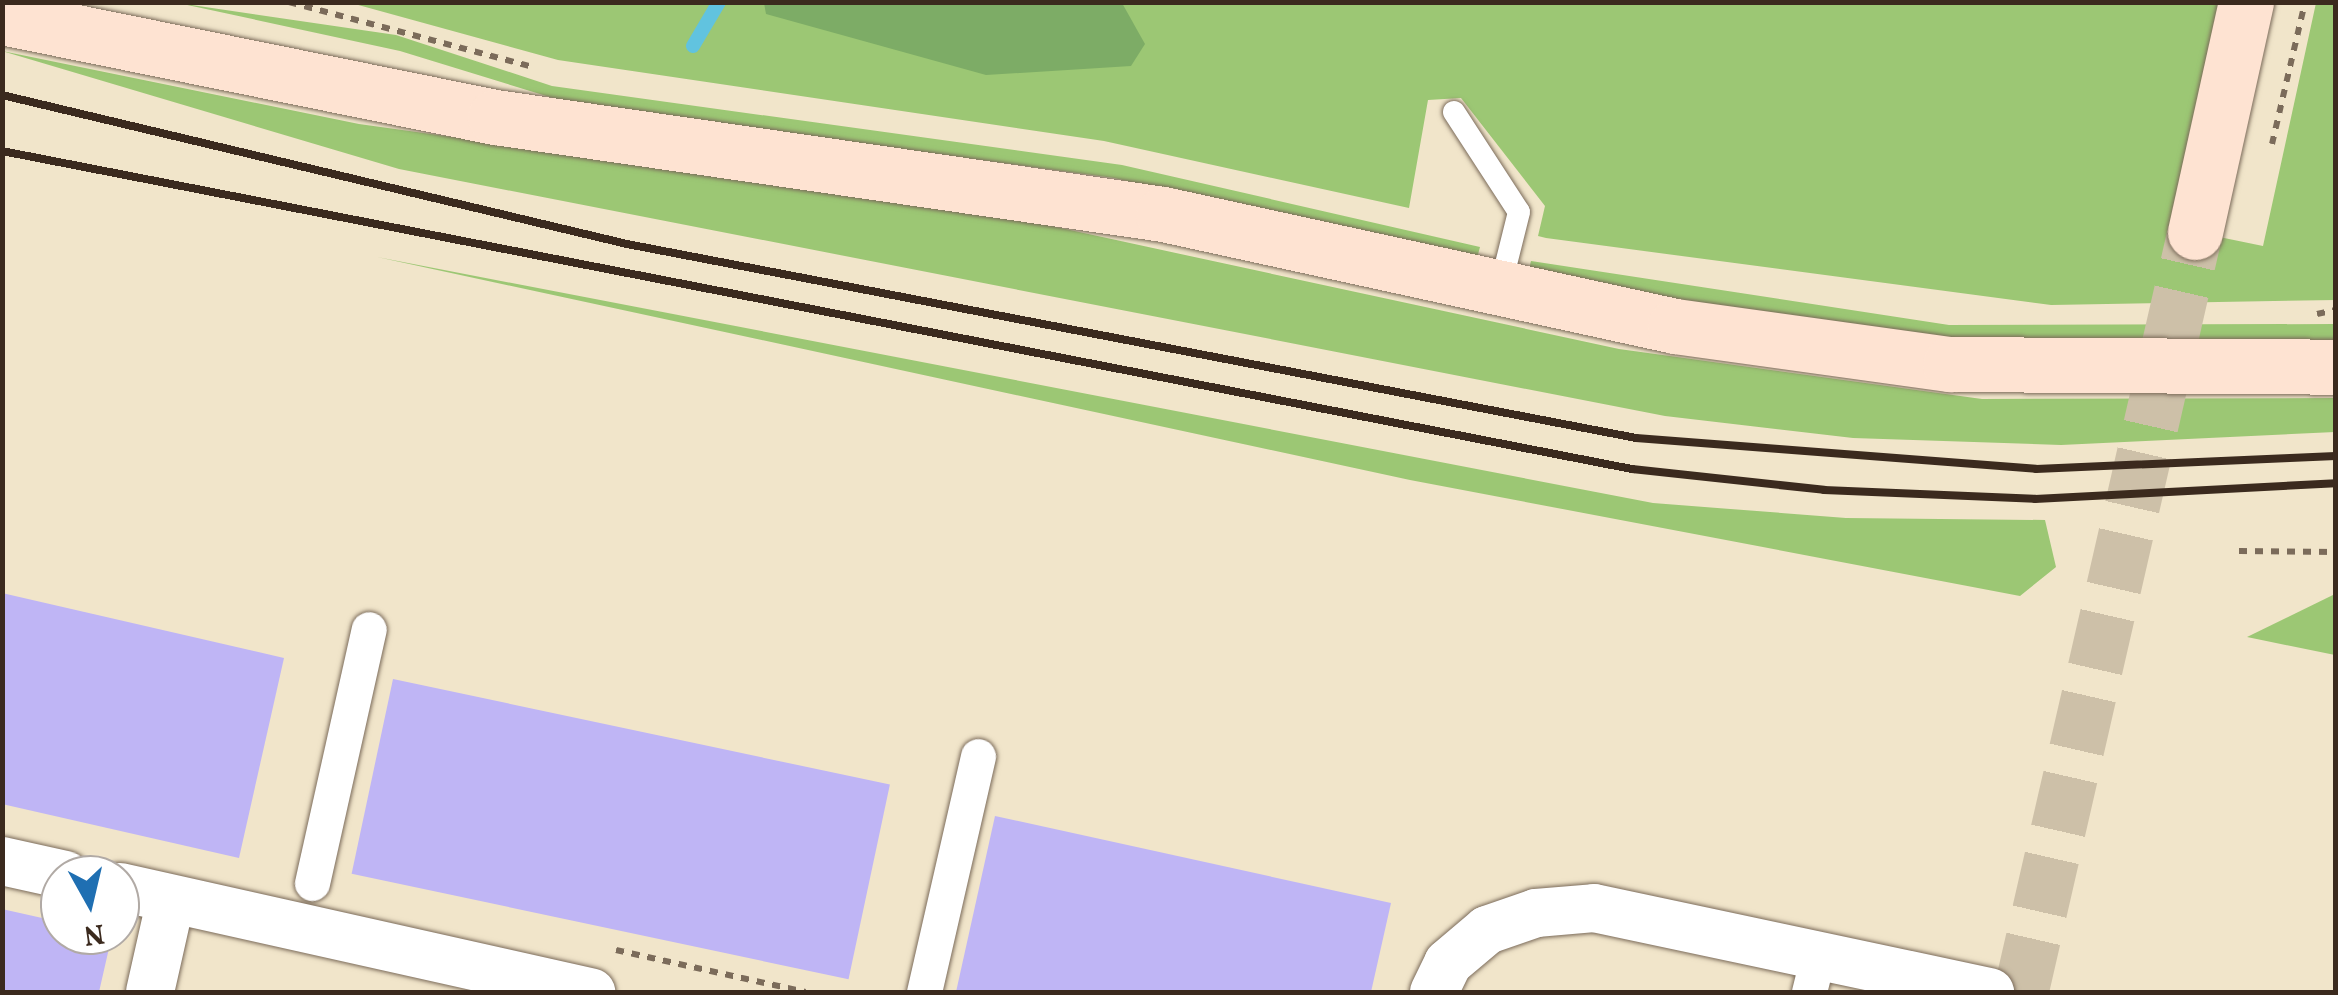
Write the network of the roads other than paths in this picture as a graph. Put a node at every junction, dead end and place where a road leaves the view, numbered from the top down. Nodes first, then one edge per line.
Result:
1 (2, 17) edge
2 (2241, 23) edge
3 (1454, 112) dead end
4 (2194, 232) tunnel mouth
5 (1499, 291) junction
6 (2336, 367) edge
7 (369, 629) dead end
8 (978, 756) dead end
9 (2, 861) edge
10 (40, 870) edge
11 (312, 883) dead end
12 (140, 892) edge
13 (171, 899) junction
14 (1814, 974) edge
15 (150, 992) edge
16 (591, 992) edge
17 (924, 992) edge
18 (1434, 992) edge
19 (1990, 992) edge

1 - 5 main road
2 - 4 main road
3 - 5 lane
5 - 6 main road
7 - 11 street
8 - 17 street
9 - 10 street
12 - 13 street
13 - 15 street
13 - 16 street
14 - 18 street
14 - 19 street

